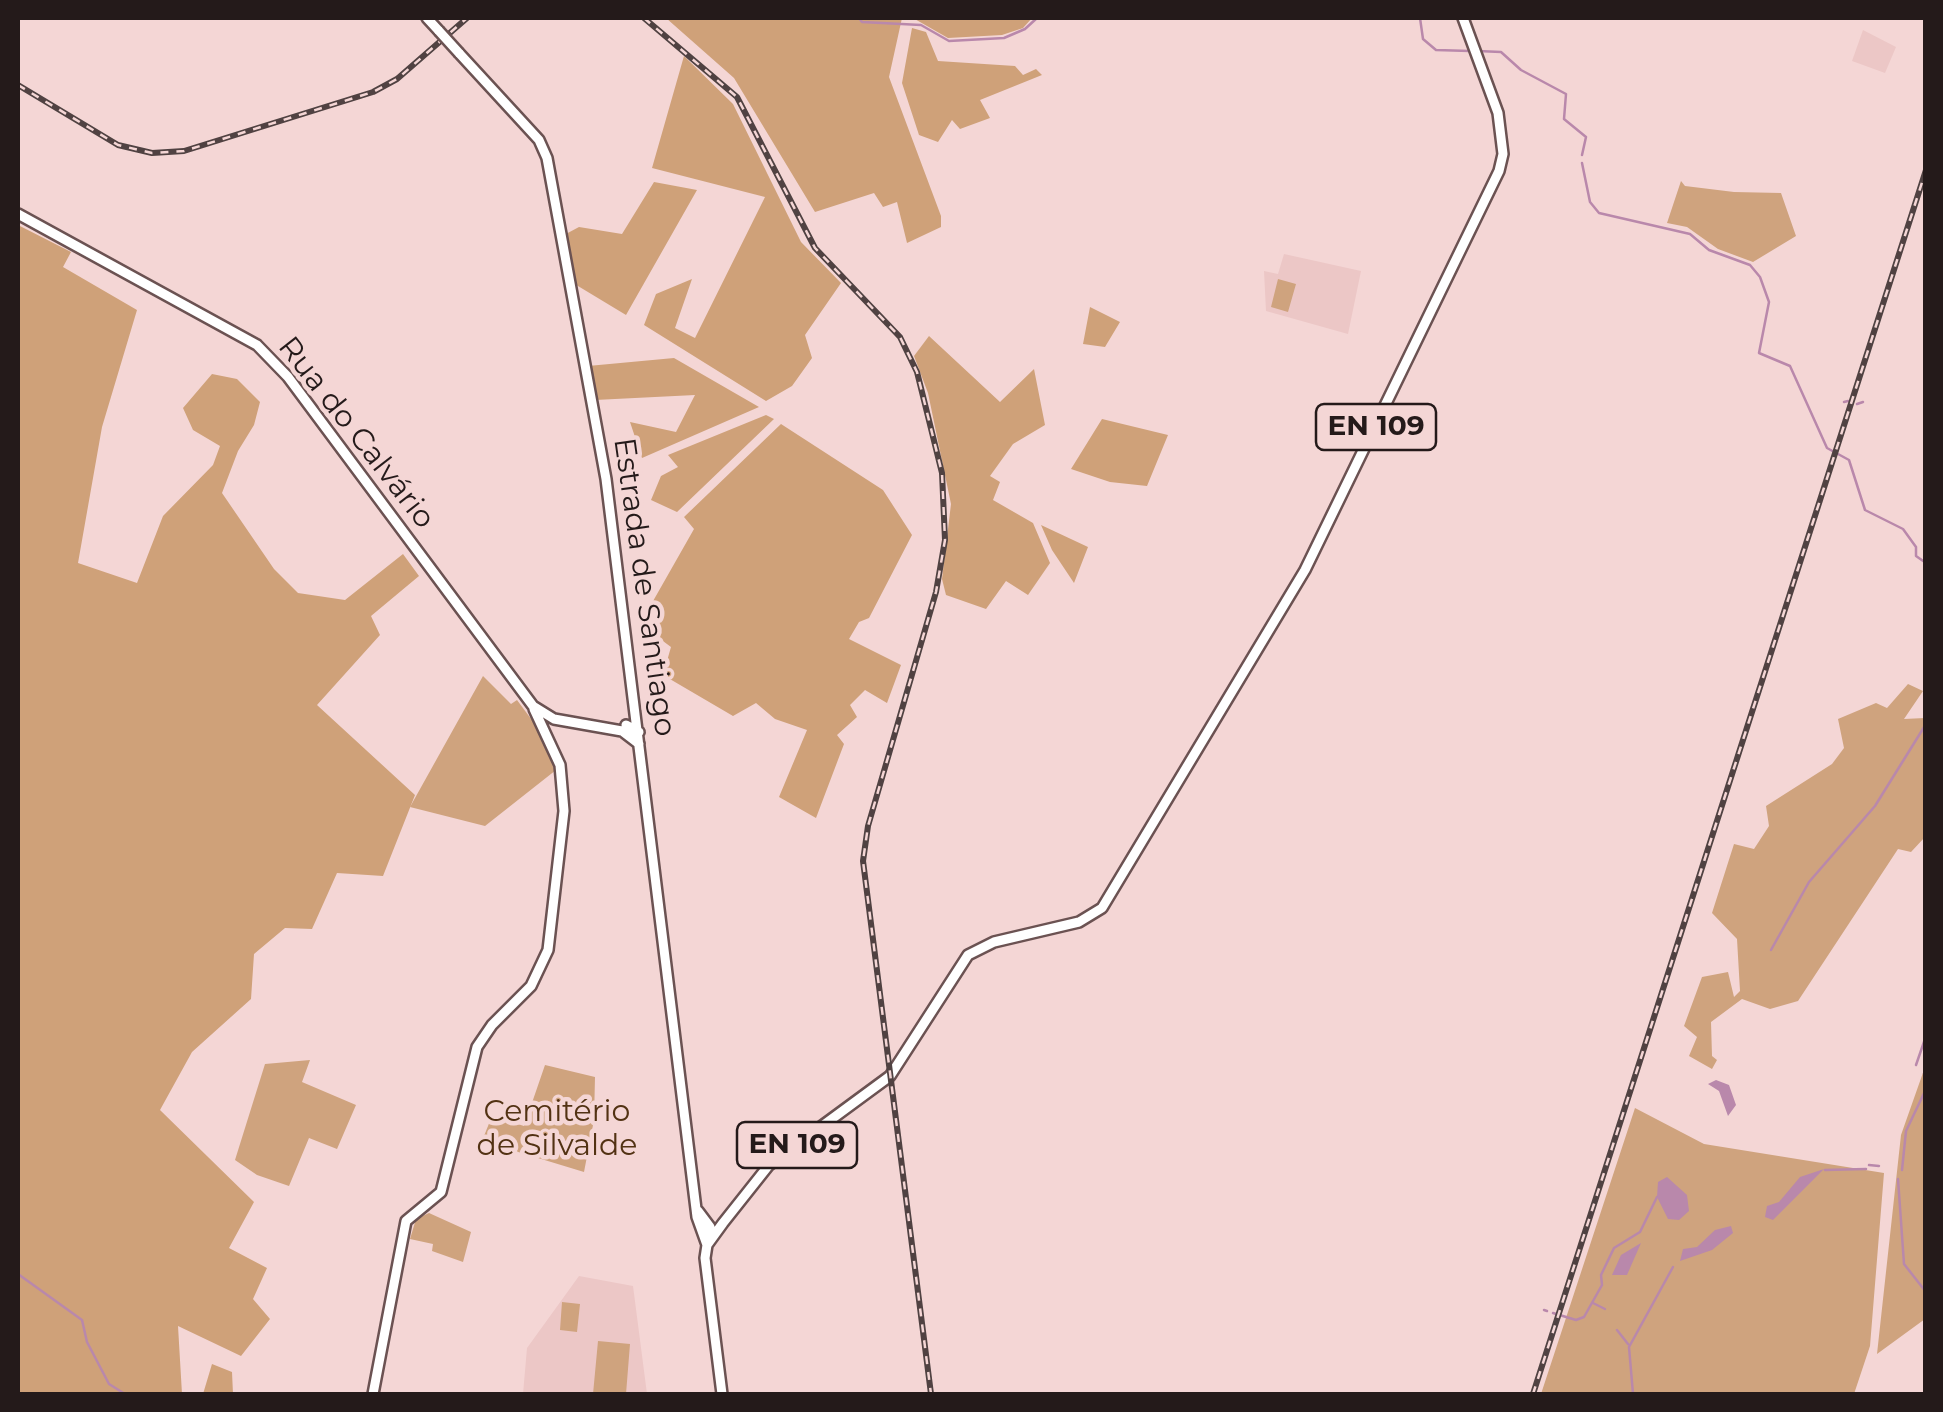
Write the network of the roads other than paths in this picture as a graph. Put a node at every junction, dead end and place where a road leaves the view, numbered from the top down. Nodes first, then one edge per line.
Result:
1 (427, 18) edge
2 (1463, 18) edge
3 (18, 214) edge
4 (532, 706) junction
5 (636, 710) junction
6 (564, 722) junction
7 (624, 728) junction
8 (639, 732) junction
9 (549, 738) junction
10 (641, 746) junction
11 (711, 1231) junction
12 (373, 1394) edge
13 (722, 1394) edge

1 - 5 main road, Estrada de Santiago, bridge
2 - 11 main road, EN 109
3 - 4 main road, Rua do Calvário
4 - 6 main road, Rua do Calvário
4 - 9 main road
5 - 7 main road
5 - 8 main road, Estrada de Santiago
6 - 7 main road, Rua do Calvário
6 - 9 main road
7 - 8 main road
7 - 10 main road
8 - 10 main road, Estrada de Santiago
9 - 12 main road
10 - 11 main road, Estrada de Santiago
11 - 13 main road, Estrada de Santiago

